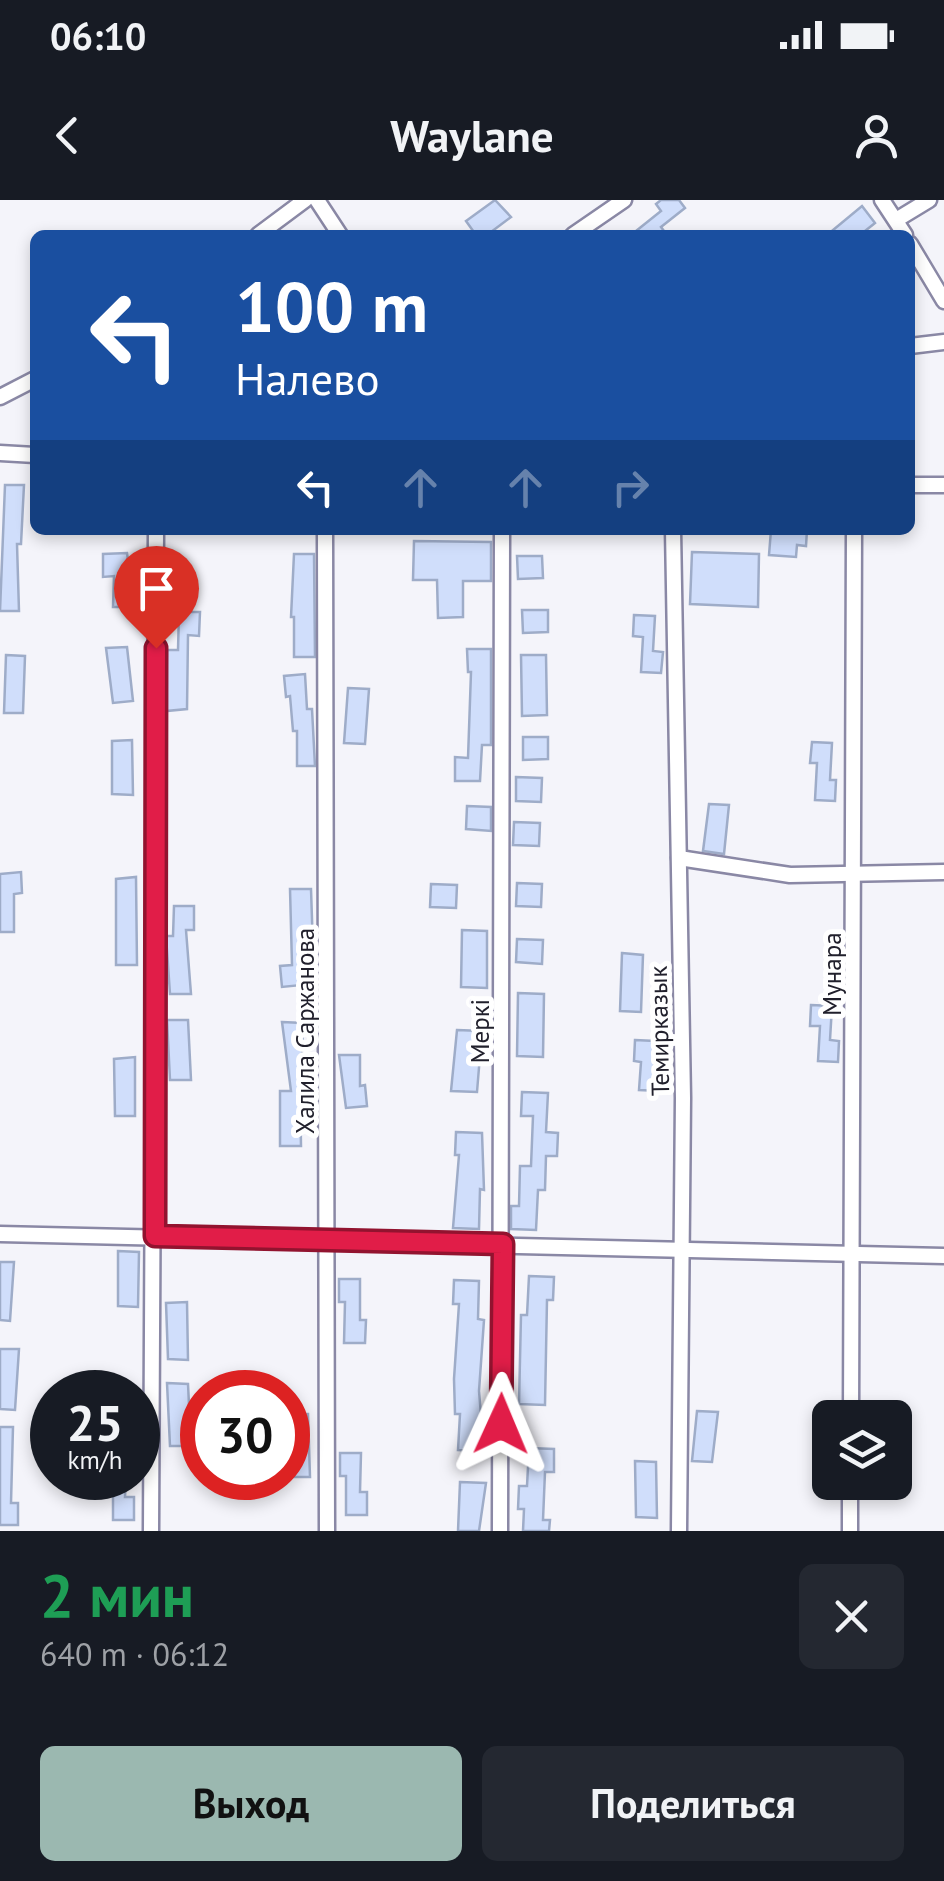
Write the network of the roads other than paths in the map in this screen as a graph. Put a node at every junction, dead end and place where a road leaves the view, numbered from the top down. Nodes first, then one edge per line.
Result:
1 (305, 200) edge
2 (316, 200) edge
3 (624, 200) edge
4 (882, 200) edge
5 (929, 200) edge
6 (896, 220) junction
7 (265, 230) edge
8 (337, 230) edge
9 (580, 230) edge
10 (902, 230) edge
11 (915, 252) edge
12 (944, 300) edge
13 (944, 342) edge
14 (915, 345) edge
15 (30, 382) edge
16 (0, 397) edge
17 (0, 453) edge
18 (30, 455) edge
19 (915, 485) edge
20 (944, 486) edge
21 (156, 535) edge
22 (325, 535) edge
23 (502, 535) edge
24 (673, 535) edge
25 (854, 535) edge
26 (679, 858) junction
27 (855, 872) junction
28 (944, 872) edge
29 (0, 1234) edge
30 (155, 1236) junction
31 (328, 1241) junction
32 (503, 1244) junction
33 (678, 1248) junction
34 (852, 1251) junction
35 (944, 1256) edge
36 (851, 1400) edge
37 (850, 1500) edge
38 (151, 1531) edge
39 (327, 1531) edge
40 (500, 1531) edge
41 (679, 1531) edge
42 (850, 1531) edge

1 - 7 street
2 - 8 street
3 - 9 street
4 - 6 street
5 - 6 street
6 - 10 street
11 - 12 street
13 - 14 street
15 - 16 street
17 - 18 street
19 - 20 street
21 - 30 street
22 - 31 street, Халила Саржанова
23 - 32 street, Меркі
24 - 26 street, Темирказык
25 - 27 street, Мунара
26 - 27 street
26 - 33 street, Темирказык
27 - 28 street
27 - 34 street, Мунара
29 - 30 street
30 - 31 street
30 - 38 street
31 - 32 street
31 - 39 street, Халила Саржанова
32 - 33 street
32 - 40 street, Меркі
33 - 34 street
33 - 41 street, Темирказык
34 - 35 street
34 - 36 street, Мунара
37 - 42 street

